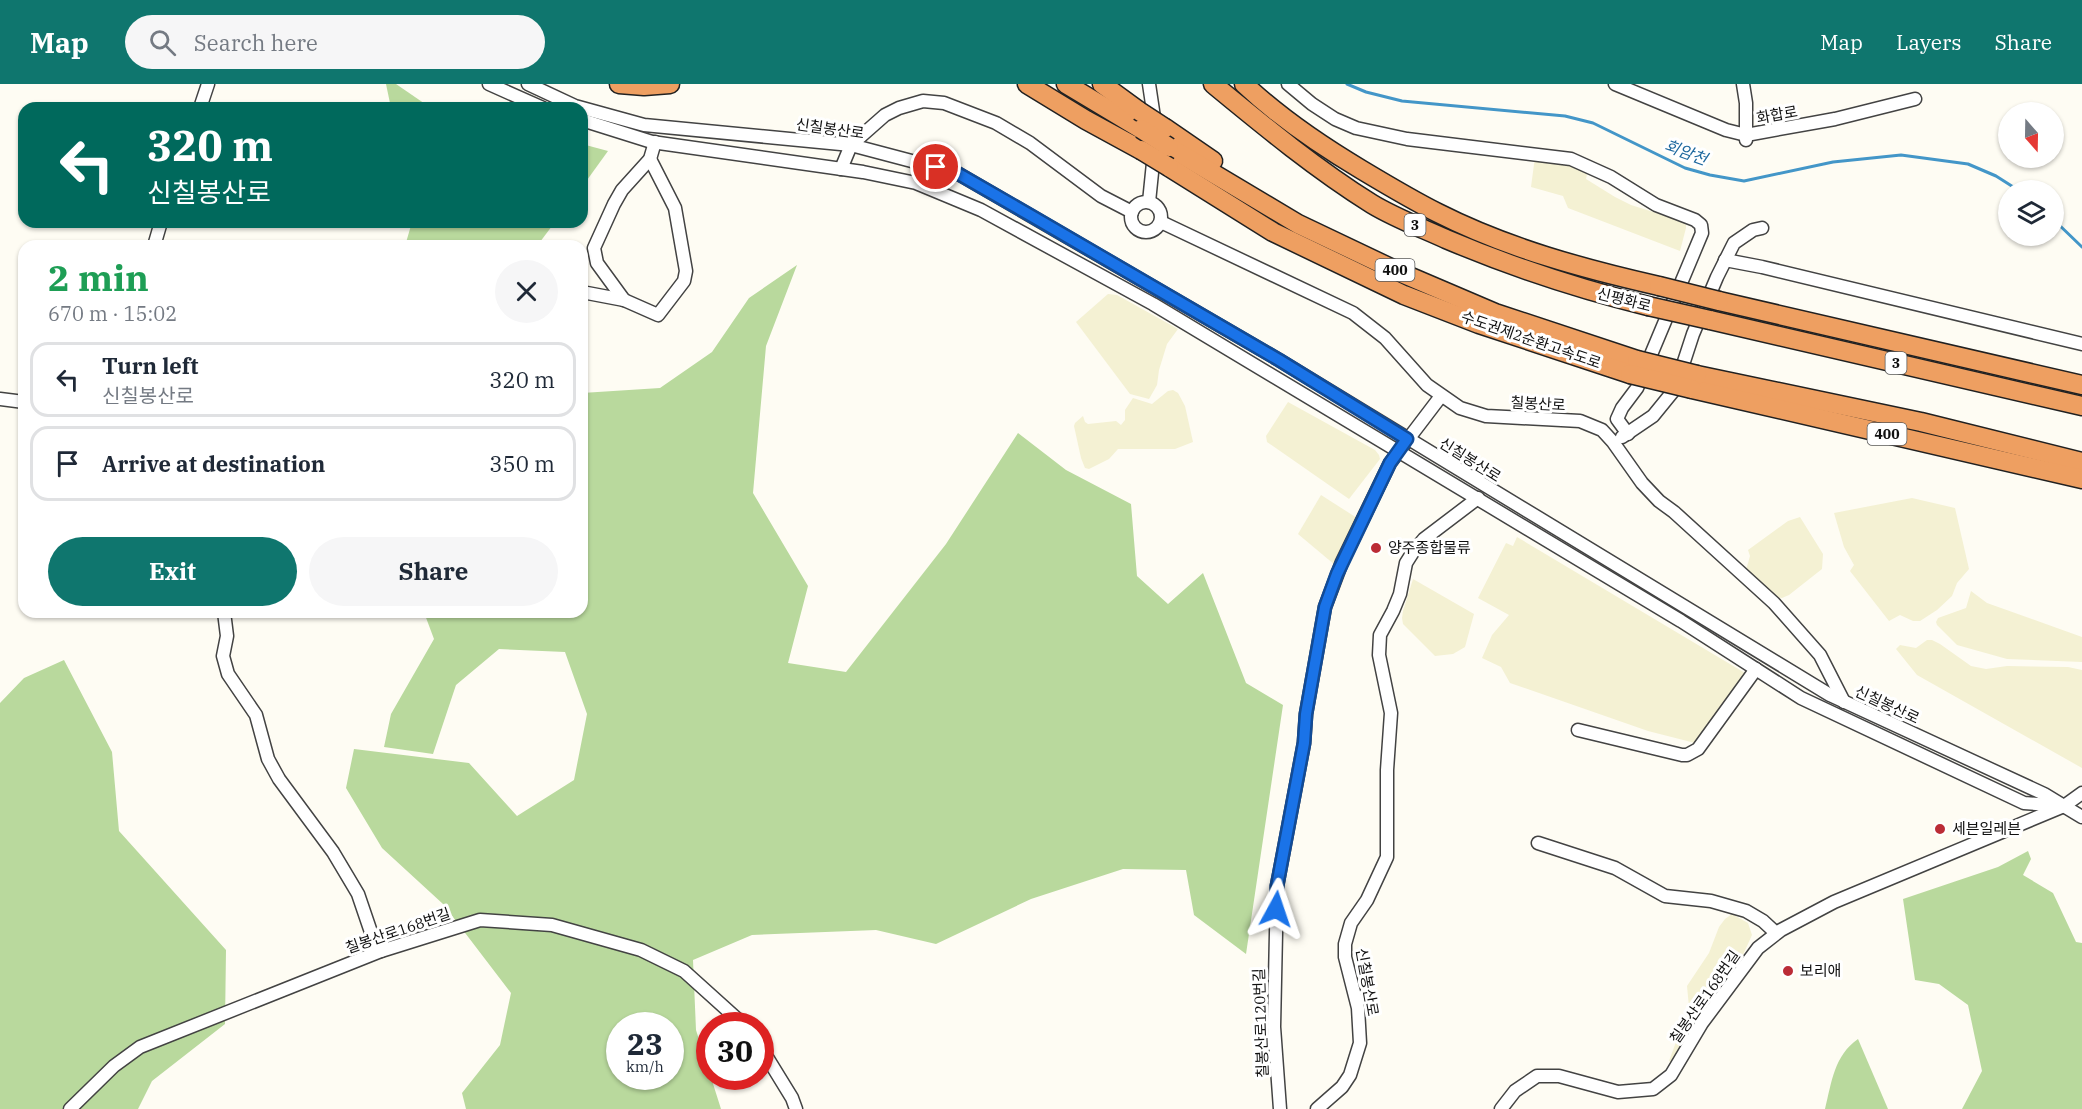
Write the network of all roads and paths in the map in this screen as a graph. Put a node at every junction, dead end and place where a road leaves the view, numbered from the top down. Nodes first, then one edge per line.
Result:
1 (208, 84) edge
2 (489, 84) edge
3 (528, 84) edge
4 (619, 84) edge
5 (670, 84) edge
6 (1027, 84) edge
7 (1066, 84) edge
8 (1102, 84) edge
9 (1149, 84) edge
10 (1213, 84) edge
11 (1244, 84) edge
12 (1288, 84) edge
13 (1615, 84) edge
14 (1743, 84) edge
15 (1915, 99) dead end
16 (202, 102) edge
17 (530, 102) edge
18 (566, 102) edge
19 (588, 110) edge
20 (1140, 120) junction
21 (588, 122) edge
22 (1746, 138) junction
23 (655, 142) junction
24 (851, 144) junction
25 (650, 159) junction
26 (841, 169) junction
27 (1149, 202) junction
28 (1132, 212) junction
29 (1161, 222) junction
30 (1298, 224) junction
31 (1762, 228) dead end
32 (1725, 261) junction
33 (588, 293) edge
34 (624, 300) junction
35 (2082, 344) edge
36 (1633, 367) junction
37 (1695, 382) junction
38 (2082, 385) edge
39 (1441, 396) junction
40 (0, 399) edge
41 (18, 401) edge
42 (2082, 406) edge
43 (1628, 434) junction
44 (1407, 439) junction
45 (1613, 442) junction
46 (1398, 451) junction
47 (2082, 462) edge
48 (2082, 479) edge
49 (1478, 498) junction
50 (225, 618) edge
51 (1756, 669) junction
52 (1844, 702) junction
53 (1578, 730) dead end
54 (2082, 793) edge
55 (2064, 806) junction
56 (2082, 817) edge
57 (1538, 843) dead end
58 (1776, 933) junction
59 (381, 951) junction
60 (729, 1012) edge
61 (774, 1069) edge
62 (70, 1109) edge
63 (796, 1109) edge
64 (1280, 1109) edge
65 (1317, 1109) edge
66 (1501, 1109) edge

1 - 16 street
2 - 17 street
3 - 18 street, 신칠봉산로
4 - 5 highway
6 - 36 highway, 수도권제2순환고속도로 / 400, bridge
7 - 20 highway, 수도권제2순환고속도로 / 400
8 - 20 highway
9 - 27 street
10 - 42 highway, 신평화로 / 3, bridge
11 - 38 highway, 신평화로 / 3, bridge
12 - 43 street
13 - 22 street, 화합로
14 - 22 street
15 - 22 street, 화합로
19 - 24 street, 신칠봉산로
20 - 30 highway, 수도권제2순환고속도로 / 400, bridge
20 - 30 highway, bridge
21 - 23 street, 신칠봉산로
23 - 25 street
23 - 26 street, 신칠봉산로
24 - 26 street
24 - 28 street
24 - 44 street, 신칠봉산로
25 - 34 street
25 - 34 street
26 - 46 street, 신칠봉산로
27 - 28 street
27 - 29 street
28 - 29 street
29 - 39 street, 칠봉산로
30 - 36 highway, 수도권제2순환고속도로 / 400
31 - 32 street
32 - 35 street
32 - 43 street
33 - 34 street
36 - 37 highway, 수도권제2순환고속도로 / 400, bridge
37 - 47 highway, 수도권제2순환고속도로 / 400
37 - 48 highway, 수도권제2순환고속도로 / 400
39 - 44 street, 칠봉산로120번길
39 - 45 street, 칠봉산로
40 - 41 street
43 - 45 street
44 - 46 street, 칠봉산로120번길
44 - 52 street, 신칠봉산로
45 - 52 street, 칠봉산로
46 - 49 street, 신칠봉산로
46 - 64 street, 칠봉산로120번길
49 - 51 street, 신칠봉산로
49 - 65 street, 신칠봉산로
50 - 59 street
51 - 53 street
51 - 55 street, 신칠봉산로
52 - 55 street, 신칠봉산로
54 - 55 street, 칠봉산로168번길
55 - 56 street
55 - 58 street, 칠봉산로168번길
57 - 58 street
58 - 66 street, 칠봉산로168번길
59 - 60 street, 칠봉산로168번길
59 - 62 street, 칠봉산로168번길
61 - 63 street

